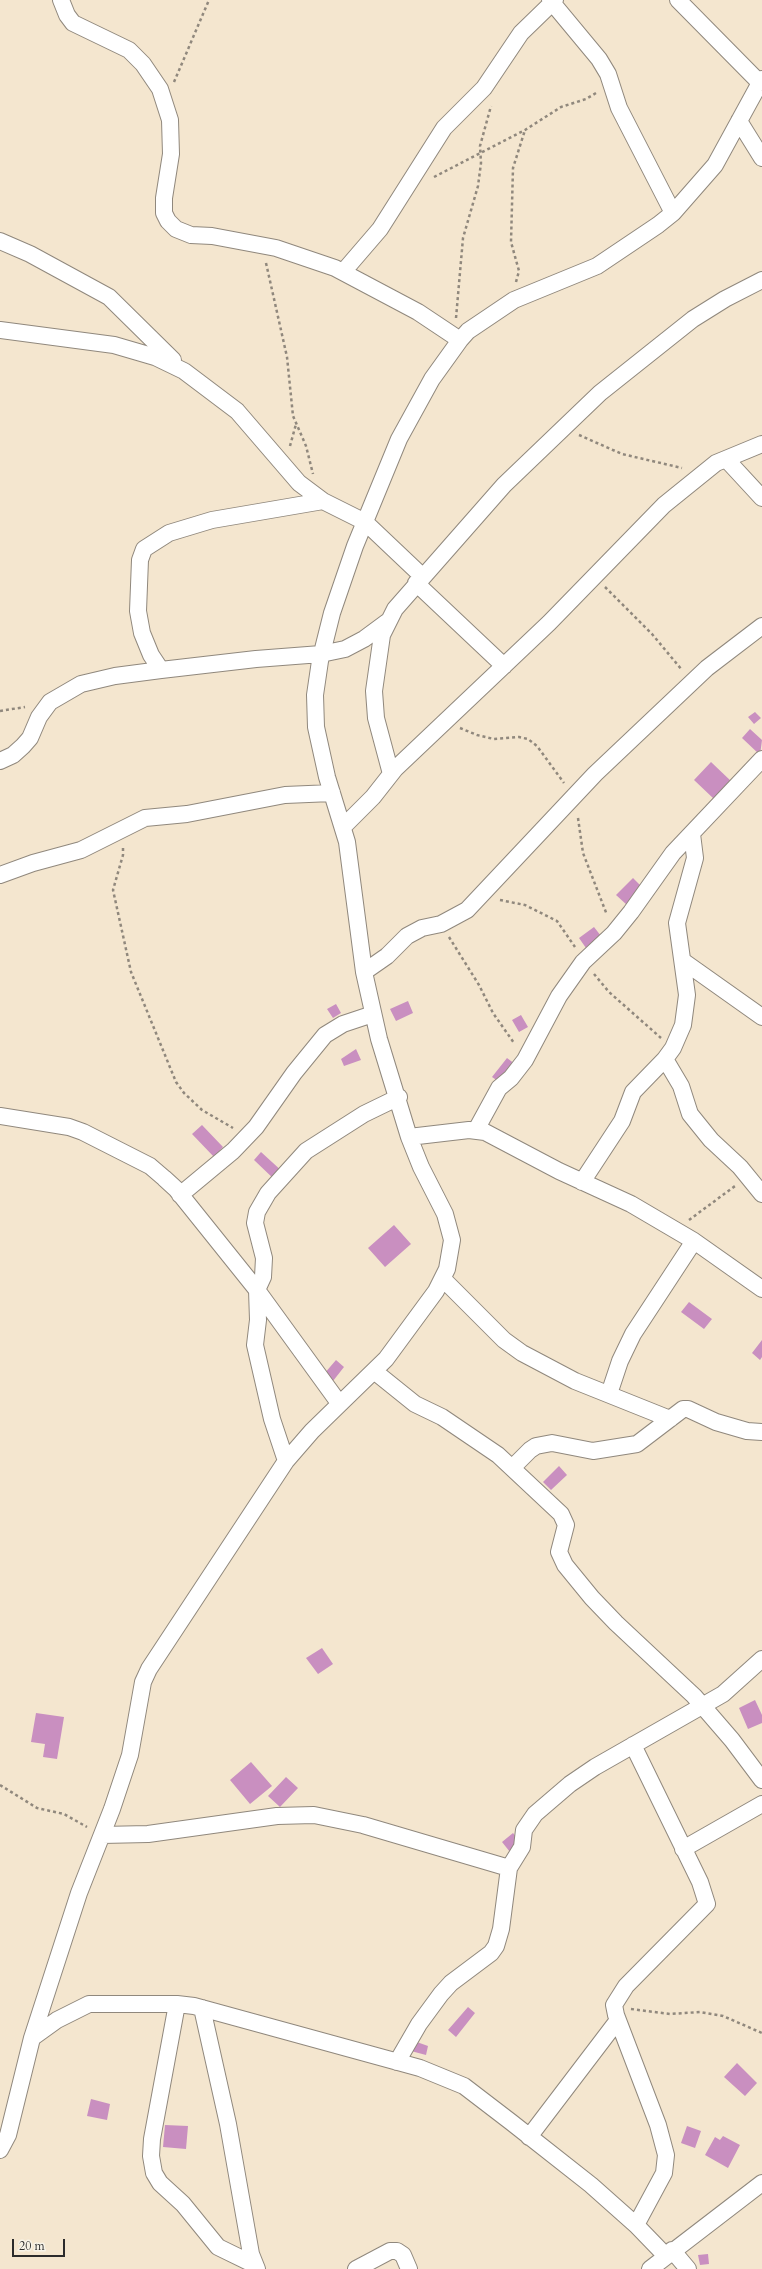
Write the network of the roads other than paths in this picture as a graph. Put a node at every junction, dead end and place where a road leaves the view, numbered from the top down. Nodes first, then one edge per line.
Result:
1 (61, 0) edge
2 (678, 0) edge
3 (552, 1) edge
4 (761, 81) edge
5 (739, 121) junction
6 (762, 158) edge
7 (673, 213) junction
8 (0, 241) edge
9 (343, 272) junction
10 (762, 280) edge
11 (0, 330) edge
12 (456, 337) junction
13 (184, 371) junction
14 (762, 444) edge
15 (726, 459) junction
16 (318, 497) junction
17 (762, 498) edge
18 (365, 522) junction
19 (419, 580) junction
20 (388, 621) junction
21 (762, 626) edge
22 (321, 654) junction
23 (504, 666) junction
24 (162, 670) junction
25 (762, 759) edge
26 (0, 760) edge
27 (391, 774) junction
28 (332, 793) junction
29 (343, 827) junction
30 (692, 834) junction
31 (0, 875) edge
32 (683, 961) junction
33 (364, 972) junction
34 (373, 1014) junction
35 (762, 1016) edge
36 (669, 1054) junction
37 (399, 1098) junction
38 (0, 1116) edge
39 (476, 1130) junction
40 (409, 1137) junction
41 (582, 1182) junction
42 (762, 1194) edge
43 (180, 1195) junction
44 (694, 1241) junction
45 (443, 1279) junction
46 (762, 1289) edge
47 (257, 1290) junction
48 (374, 1371) junction
49 (609, 1394) junction
50 (339, 1403) junction
51 (670, 1419) junction
52 (762, 1432) edge
53 (286, 1461) junction
54 (512, 1468) junction
55 (762, 1659) edge
56 (755, 1673) edge
57 (703, 1706) junction
58 (634, 1744) junction
59 (762, 1780) edge
60 (762, 1804) edge
61 (102, 1834) junction
62 (683, 1849) junction
63 (509, 1868) junction
64 (177, 2004) junction
65 (202, 2008) junction
66 (616, 2015) junction
67 (32, 2038) junction
68 (397, 2062) junction
69 (529, 2137) junction
70 (0, 2150) edge
71 (762, 2183) edge
72 (636, 2225) junction
73 (669, 2253) junction
74 (256, 2267) edge
75 (356, 2269) edge
76 (409, 2269) edge
77 (650, 2269) edge
78 (688, 2269) edge

1 - 9 street
2 - 4 street
3 - 7 street
3 - 9 street
4 - 5 street
5 - 6 street
5 - 7 street
7 - 12 street
8 - 13 street
9 - 12 street
10 - 19 street
11 - 13 street
12 - 18 street
13 - 16 street
14 - 15 street
15 - 17 street
15 - 23 street
16 - 18 street
16 - 24 street
18 - 19 street
18 - 22 street
19 - 20 street
19 - 23 street
20 - 22 street
20 - 27 street
21 - 33 street
22 - 24 street
22 - 28 street
23 - 27 street
24 - 26 street
25 - 30 street
27 - 29 street
28 - 29 street
28 - 31 street
29 - 33 street
30 - 32 street
30 - 39 street
32 - 35 street
32 - 36 street
33 - 34 street
34 - 37 street
34 - 43 street
36 - 41 street
36 - 42 street
37 - 40 street
37 - 47 street
38 - 43 street
39 - 40 street
39 - 41 street
40 - 45 street
41 - 44 street
43 - 47 street
44 - 46 street
44 - 49 street
45 - 48 street
45 - 49 street
47 - 50 street
47 - 53 street
48 - 50 street
48 - 54 street
49 - 51 street
50 - 53 street
51 - 52 street
51 - 54 street
53 - 61 street
54 - 57 street
55 - 56 street
56 - 57 street
57 - 58 street
57 - 59 street
58 - 62 street
58 - 63 street
60 - 62 street
61 - 63 street
61 - 67 street
62 - 66 street
63 - 68 street
64 - 65 street
64 - 67 street
64 - 74 street
65 - 68 street
65 - 74 street
66 - 69 street
66 - 72 street
67 - 70 street
68 - 69 street
69 - 72 street
71 - 73 street
72 - 73 street
73 - 77 street
73 - 78 street
75 - 76 street

